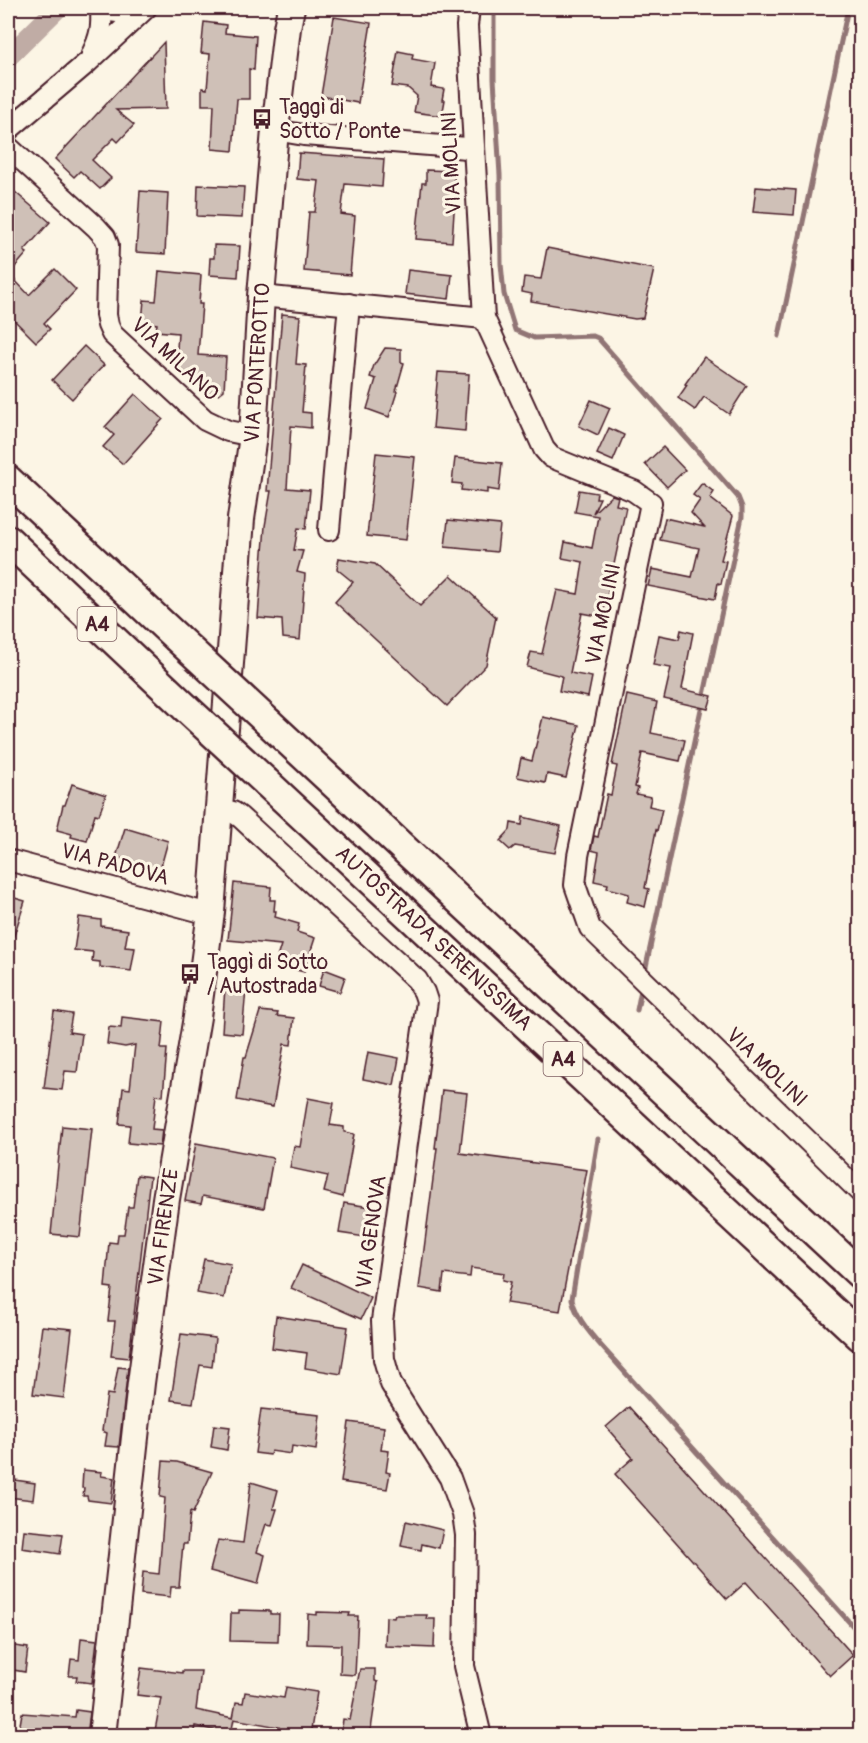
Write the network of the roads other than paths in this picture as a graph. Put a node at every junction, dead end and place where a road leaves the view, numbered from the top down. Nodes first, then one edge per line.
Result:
1 (101, 8) edge
2 (110, 8) edge
3 (134, 8) edge
4 (146, 8) edge
5 (291, 8) edge
6 (469, 8) edge
7 (88, 62) junction
8 (8, 130) edge
9 (275, 130) junction
10 (8, 147) edge
11 (474, 147) junction
12 (261, 296) junction
13 (349, 304) junction
14 (484, 318) junction
15 (253, 436) junction
16 (8, 480) edge
17 (329, 530) dead end
18 (8, 540) edge
19 (226, 718) joint
20 (219, 810) junction
21 (8, 860) edge
22 (211, 912) junction
23 (861, 1191) edge
24 (861, 1274) edge
25 (861, 1336) edge
26 (102, 1736) edge
27 (481, 1736) edge

1 - 7 street
2 - 3 main road
4 - 7 street
5 - 9 main road, VIA PONTEROTTO
6 - 11 street, VIA MOLINI
7 - 8 street
9 - 11 street
9 - 12 main road, VIA PONTEROTTO
10 - 15 street, VIA MILANO
11 - 14 street, VIA MOLINI
12 - 13 street
12 - 15 main road, VIA PONTEROTTO
13 - 14 street
13 - 17 street
14 - 23 street, VIA MOLINI
15 - 19 main road, VIA PONTEROTTO
16 - 24 highway, A4, bridge
18 - 25 highway, AUTOSTRADA SERENISSIMA / A4, bridge
19 - 20 main road, VIA FIRENZE
20 - 22 main road, VIA FIRENZE
20 - 27 street, VIA GENOVA
21 - 22 street, VIA PADOVA
22 - 26 main road, VIA FIRENZE

